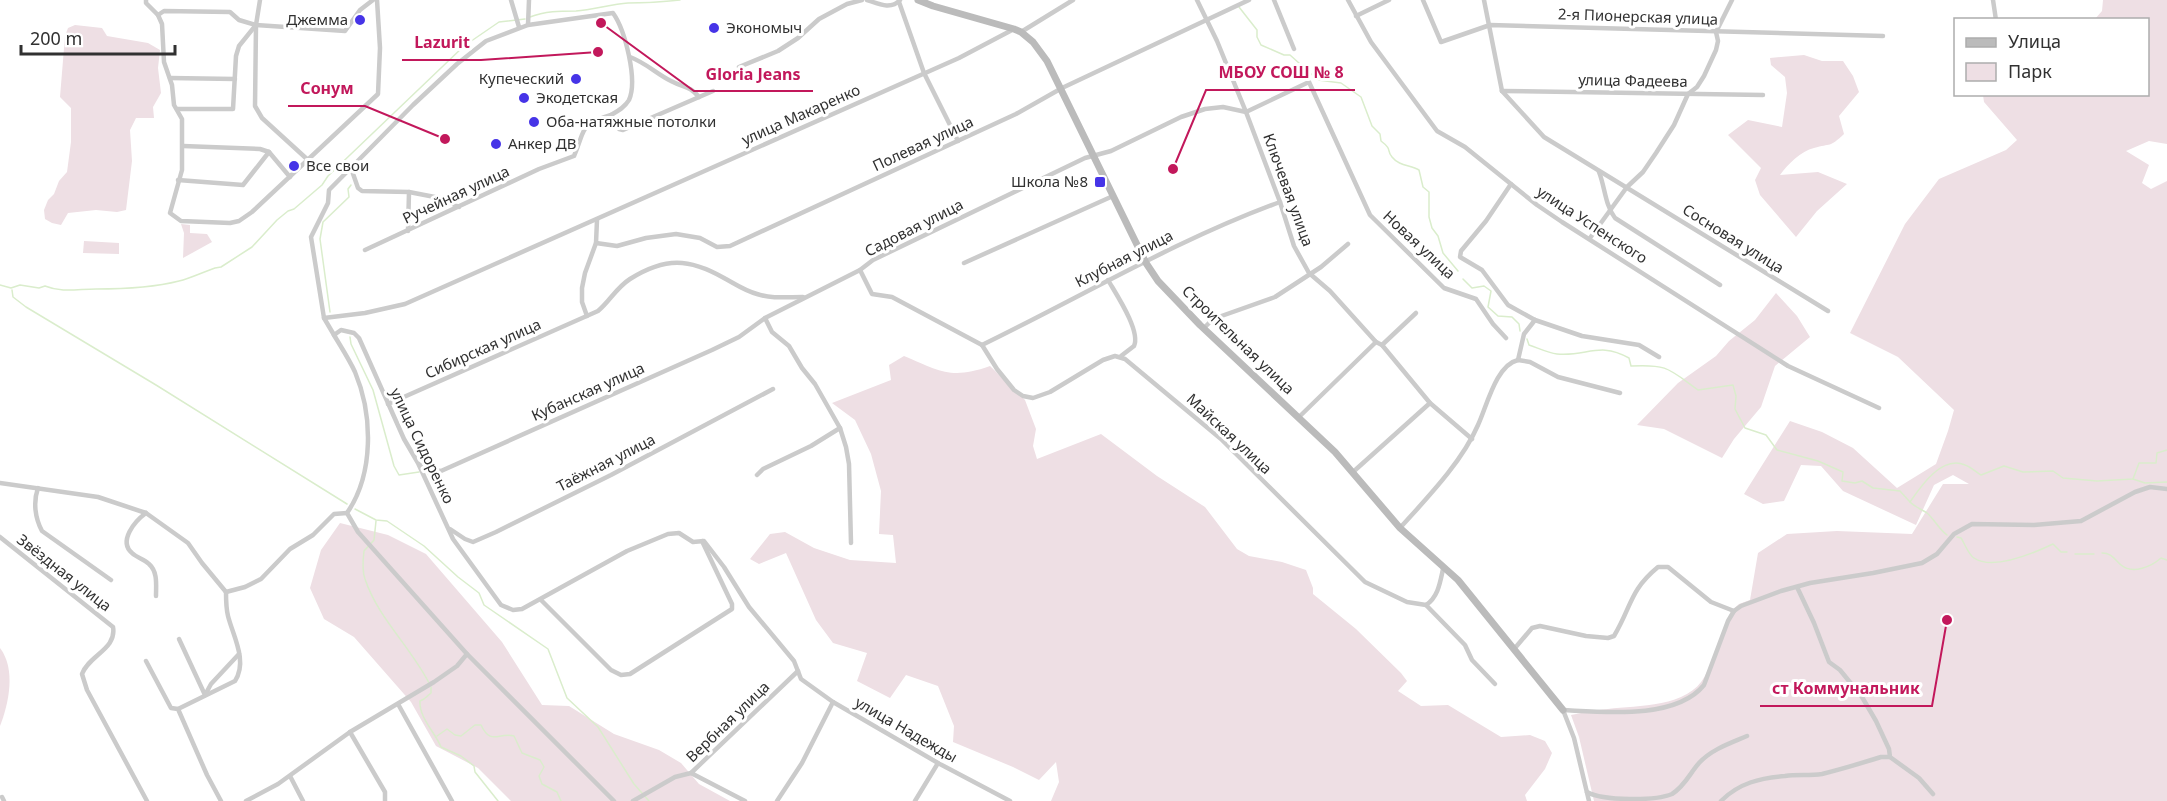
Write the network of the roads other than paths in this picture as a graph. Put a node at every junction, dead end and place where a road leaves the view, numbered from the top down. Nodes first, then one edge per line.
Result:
1 (146, 0) edge
2 (260, 0) edge
3 (375, 0) edge
4 (511, 0) edge
5 (529, 0) edge
6 (862, 0) edge
7 (867, 0) edge
8 (918, 0) edge
9 (1073, 0) edge
10 (1197, 0) edge
11 (1274, 0) edge
12 (1347, 0) edge
13 (1389, 0) edge
14 (1423, 0) edge
15 (1484, 0) edge
16 (1732, 0) edge
17 (1993, 0) edge
18 (899, 1) edge
19 (1248, 1) edge
20 (158, 15) junction
21 (1356, 16) junction
22 (1996, 18) edge
23 (1207, 20) junction
24 (527, 21) junction
25 (518, 25) junction
26 (1490, 25) junction
27 (256, 26) junction
28 (1018, 30) junction
29 (1716, 32) junction
30 (1883, 36) dead end
31 (1294, 49) dead end
32 (630, 57) junction
33 (739, 67) dead end
34 (924, 73) junction
35 (170, 78) junction
36 (236, 79) junction
37 (1062, 88) junction
38 (712, 91) dead end
39 (1503, 91) junction
40 (1688, 94) junction
41 (1763, 95) dead end
42 (699, 97) junction
43 (177, 109) junction
44 (1246, 112) junction
45 (611, 115) junction
46 (958, 141) junction
47 (183, 146) junction
48 (269, 152) junction
49 (1093, 155) junction
50 (308, 160) junction
51 (351, 168) junction
52 (1599, 171) junction
53 (290, 177) junction
54 (178, 180) junction
55 (1511, 184) junction
56 (1627, 187) junction
57 (409, 192) junction
58 (1113, 196) junction
59 (1280, 202) junction
60 (459, 207) junction
61 (1609, 210) junction
62 (597, 220) junction
63 (408, 231) junction
64 (1590, 238) junction
65 (596, 243) junction
66 (1348, 244) dead end
67 (365, 250) dead end
68 (964, 263) dead end
69 (1146, 263) junction
70 (860, 270) junction
71 (1309, 273) junction
72 (1108, 280) junction
73 (1720, 285) dead end
74 (806, 297) junction
75 (1828, 311) dead end
76 (1416, 313) dead end
77 (587, 316) junction
78 (324, 318) junction
79 (765, 318) junction
80 (1535, 320) junction
81 (1204, 328) junction
82 (334, 335) junction
83 (1506, 338) dead end
84 (1376, 342) junction
85 (982, 345) junction
86 (1382, 345) junction
87 (1121, 356) junction
88 (1659, 357) dead end
89 (1518, 360) junction
90 (772, 389) dead end
91 (1620, 393) dead end
92 (1430, 403) junction
93 (388, 404) junction
94 (1879, 408) dead end
95 (1299, 417) junction
96 (840, 428) junction
97 (1472, 439) junction
98 (418, 464) junction
99 (1353, 472) junction
100 (757, 476) dead end
101 (0, 483) edge
102 (38, 488) junction
103 (2167, 489) edge
104 (146, 513) junction
105 (347, 513) junction
106 (449, 528) junction
107 (1400, 528) junction
108 (0, 537) edge
109 (701, 541) junction
110 (851, 543) dead end
111 (1443, 568) junction
112 (111, 580) dead end
113 (1797, 587) junction
114 (226, 592) junction
115 (156, 596) dead end
116 (541, 600) junction
117 (1426, 605) junction
118 (1734, 611) junction
119 (179, 639) dead end
120 (1515, 648) junction
121 (239, 654) junction
122 (467, 654) junction
123 (146, 661) dead end
124 (798, 671) junction
125 (1496, 684) dead end
126 (205, 695) junction
127 (833, 702) junction
128 (398, 704) junction
129 (178, 709) junction
130 (1563, 710) junction
131 (350, 732) junction
132 (1747, 736) dead end
133 (1890, 757) junction
134 (938, 763) junction
135 (691, 773) junction
136 (290, 777) junction
137 (1587, 792) junction
138 (1933, 794) dead end
139 (147, 801) edge
140 (221, 801) edge
141 (246, 801) edge
142 (303, 801) edge
143 (385, 801) edge
144 (452, 801) edge
145 (614, 801) edge
146 (633, 801) edge
147 (745, 801) edge
148 (777, 801) edge
149 (915, 801) edge
150 (1010, 801) edge
151 (1589, 801) edge
152 (1721, 801) edge

1 - 20 street
2 - 27 street
3 - 27 street
3 - 50 street
4 - 25 street
5 - 24 street
6 - 33 street
7 - 18 street
8 - 28 street, Строительная улица
9 - 28 street, улица Макаренко
10 - 23 street, Ключевая улица
11 - 31 street
12 - 21 street, улица Успенского
13 - 21 street
14 - 26 street, 2-я Пионерская улица
15 - 26 street
16 - 29 street
17 - 22 street
18 - 34 street
19 - 23 street, Полевая улица
20 - 27 street
20 - 35 street
21 - 55 street, улица Успенского
23 - 37 street, Полевая улица
23 - 44 street, Ключевая улица
24 - 25 street
24 - 32 street, Ручейная улица
25 - 51 street
26 - 29 street, 2-я Пионерская улица
26 - 39 street
27 - 36 street
27 - 50 street
28 - 34 street, улица Макаренко
28 - 37 street, Строительная улица
29 - 30 street, 2-я Пионерская улица
29 - 40 street
32 - 42 street
32 - 45 street, Ручейная улица
34 - 46 street
34 - 62 street, улица Макаренко
35 - 36 street
35 - 43 street
36 - 43 street
37 - 46 street, Полевая улица
37 - 49 street, Строительная улица
38 - 42 street
39 - 40 street, улица Фадеева
39 - 52 street, Сосновая улица
40 - 41 street, улица Фадеева
40 - 56 street
42 - 45 street
43 - 47 street
44 - 49 street, Садовая улица
44 - 59 street, Ключевая улица
44 - 83 street, Новая улица
45 - 60 street, Ручейная улица
46 - 65 street, Полевая улица
47 - 48 street
47 - 54 street
48 - 53 street
48 - 54 street
49 - 58 street, Строительная улица
49 - 70 street, Садовая улица
50 - 53 street
51 - 57 street
51 - 78 street
52 - 56 street, Сосновая улица
52 - 61 street
53 - 54 street
55 - 64 street, улица Успенского
55 - 80 street, Новая улица
56 - 61 street
56 - 75 street, Сосновая улица
57 - 60 street
57 - 63 street
58 - 68 street
58 - 69 street, Строительная улица
59 - 69 street, Клубная улица
59 - 71 street, Ключевая улица
60 - 63 street, Ручейная улица
61 - 64 street
61 - 73 street
62 - 65 street
62 - 78 street, улица Макаренко
63 - 67 street, Ручейная улица
64 - 94 street, улица Успенского
65 - 77 street
66 - 71 street
69 - 72 street, Клубная улица
69 - 81 street, Строительная улица
70 - 74 street, Садовая улица
70 - 85 street
71 - 81 street
71 - 84 street, Ключевая улица
72 - 85 street, Клубная улица
72 - 87 street
74 - 77 street, Сибирская улица
74 - 79 street, Садовая улица
76 - 86 street
77 - 93 street, Сибирская улица
78 - 82 street
79 - 96 street
79 - 98 street, Кубанская улица
80 - 88 street, Новая улица
80 - 89 street
81 - 95 street, Строительная улица
82 - 93 street, улица Сидоренко
82 - 105 street
84 - 86 street, Ключевая улица
84 - 95 street
85 - 87 street
86 - 92 street, Ключевая улица
87 - 117 street, Майская улица
89 - 91 street
89 - 97 street
90 - 106 street, Таёжная улица
92 - 97 street, Ключевая улица
92 - 99 street
93 - 98 street, улица Сидоренко
95 - 99 street, Строительная улица
96 - 100 street
96 - 110 street
97 - 107 street
98 - 106 street, улица Сидоренко
99 - 107 street, Строительная улица
101 - 102 street
102 - 104 street
102 - 112 street
103 - 113 street
104 - 114 street
104 - 115 street
105 - 114 street
105 - 122 street
106 - 116 street, улица Сидоренко
107 - 111 street, Строительная улица
108 - 139 street, Звёздная улица
109 - 116 street, улица Сидоренко
109 - 116 street
109 - 124 street
111 - 117 street
111 - 120 street, Строительная улица
113 - 118 street
113 - 133 street
114 - 121 street
117 - 125 street
118 - 120 street
118 - 130 street
119 - 126 street
120 - 130 street, Строительная улица
121 - 126 street
121 - 126 street
122 - 128 street
122 - 145 street
123 - 129 street
124 - 127 street, улица Надежды
124 - 135 street, Вербная улица
126 - 129 street
127 - 134 street, улица Надежды
127 - 148 street
128 - 131 street
128 - 144 street
129 - 140 street
130 - 137 street
131 - 136 street
131 - 143 street
132 - 137 street
133 - 138 street
133 - 152 street
134 - 149 street
134 - 150 street, улица Надежды
135 - 146 street
135 - 147 street, Вербная улица
136 - 141 street
136 - 142 street
137 - 151 street

